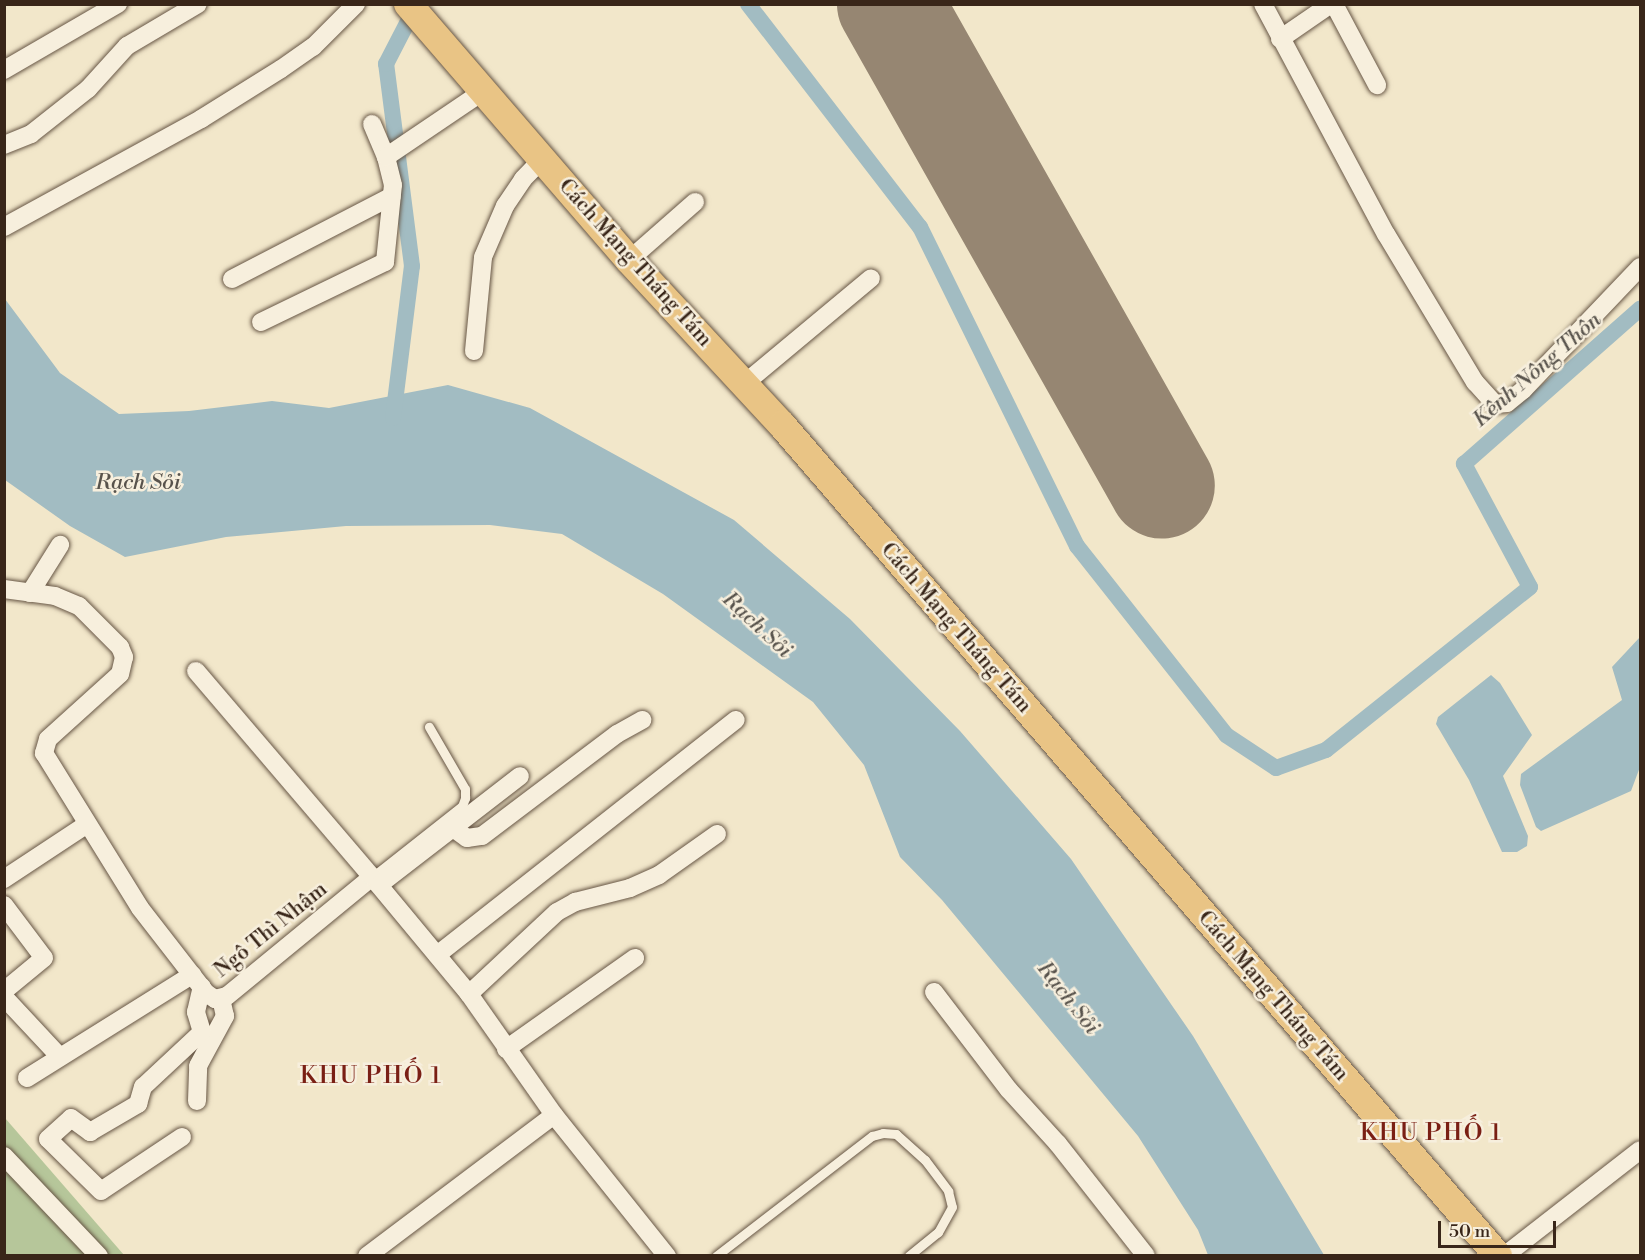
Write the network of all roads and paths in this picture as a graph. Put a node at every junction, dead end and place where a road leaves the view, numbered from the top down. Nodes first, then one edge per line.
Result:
1 (118, 4) edge
2 (198, 4) edge
3 (356, 4) edge
4 (1263, 4) edge
5 (1332, 4) edge
6 (413, 10) edge
7 (1280, 39) junction
8 (4, 70) edge
9 (1377, 85) dead end
10 (485, 90) junction
11 (372, 124) dead end
12 (4, 145) edge
13 (397, 151) junction
14 (543, 158) junction
15 (392, 196) junction
16 (695, 202) dead end
17 (4, 227) edge
18 (629, 260) junction
19 (1641, 267) edge
20 (871, 278) dead end
21 (232, 279) dead end
22 (261, 322) dead end
23 (474, 351) dead end
24 (744, 384) junction
25 (60, 545) dead end
26 (18, 591) edge
27 (4, 606) edge
28 (196, 671) dead end
29 (642, 720) dead end
30 (736, 720) dead end
31 (429, 727) dead end
32 (520, 776) dead end
33 (86, 825) junction
34 (453, 828) junction
35 (717, 834) dead end
36 (4, 879) edge
37 (375, 881) junction
38 (4, 905) edge
39 (437, 955) junction
40 (635, 958) dead end
41 (197, 981) junction
42 (4, 992) edge
43 (934, 992) dead end
44 (469, 994) junction
45 (4, 997) edge
46 (221, 999) junction
47 (507, 1049) junction
48 (60, 1057) junction
49 (27, 1078) dead end
50 (197, 1101) dead end
51 (554, 1115) junction
52 (182, 1137) dead end
53 (1641, 1150) edge
54 (4, 1156) edge
55 (1142, 1251) edge
56 (99, 1256) edge
57 (367, 1256) edge
58 (667, 1256) edge
59 (716, 1256) edge
60 (908, 1256) edge
61 (1498, 1256) edge
62 (1504, 1256) edge

1 - 8 street
2 - 12 street
3 - 17 street
4 - 7 street
5 - 7 street
5 - 9 street
6 - 10 main road, Cách Mạng Tháng Tám
7 - 19 street
10 - 13 street
10 - 14 main road, Cách Mạng Tháng Tám
11 - 13 street
13 - 15 street
14 - 18 main road, Cách Mạng Tháng Tám
14 - 23 street
15 - 21 street
15 - 22 street
16 - 18 street
18 - 24 main road, Cách Mạng Tháng Tám
20 - 24 street
24 - 61 main road, Cách Mạng Tháng Tám
25 - 26 street
26 - 27 street
26 - 33 street, Ngô Thì Nhậm
28 - 37 street
29 - 34 street
30 - 39 street
31 - 37 lane
32 - 34 street, Ngô Thì Nhậm
33 - 36 street
33 - 41 street, Ngô Thì Nhậm
34 - 37 street, Ngô Thì Nhậm
35 - 44 street
37 - 39 street
37 - 46 street, Ngô Thì Nhậm
38 - 42 street
39 - 44 street
40 - 47 street
41 - 46 street, Ngô Thì Nhậm
41 - 48 street
41 - 52 street
43 - 55 street
44 - 47 street
45 - 48 street
46 - 50 street
47 - 51 street
48 - 49 street
51 - 57 street
51 - 58 street
53 - 62 street
54 - 56 street
59 - 60 lane

